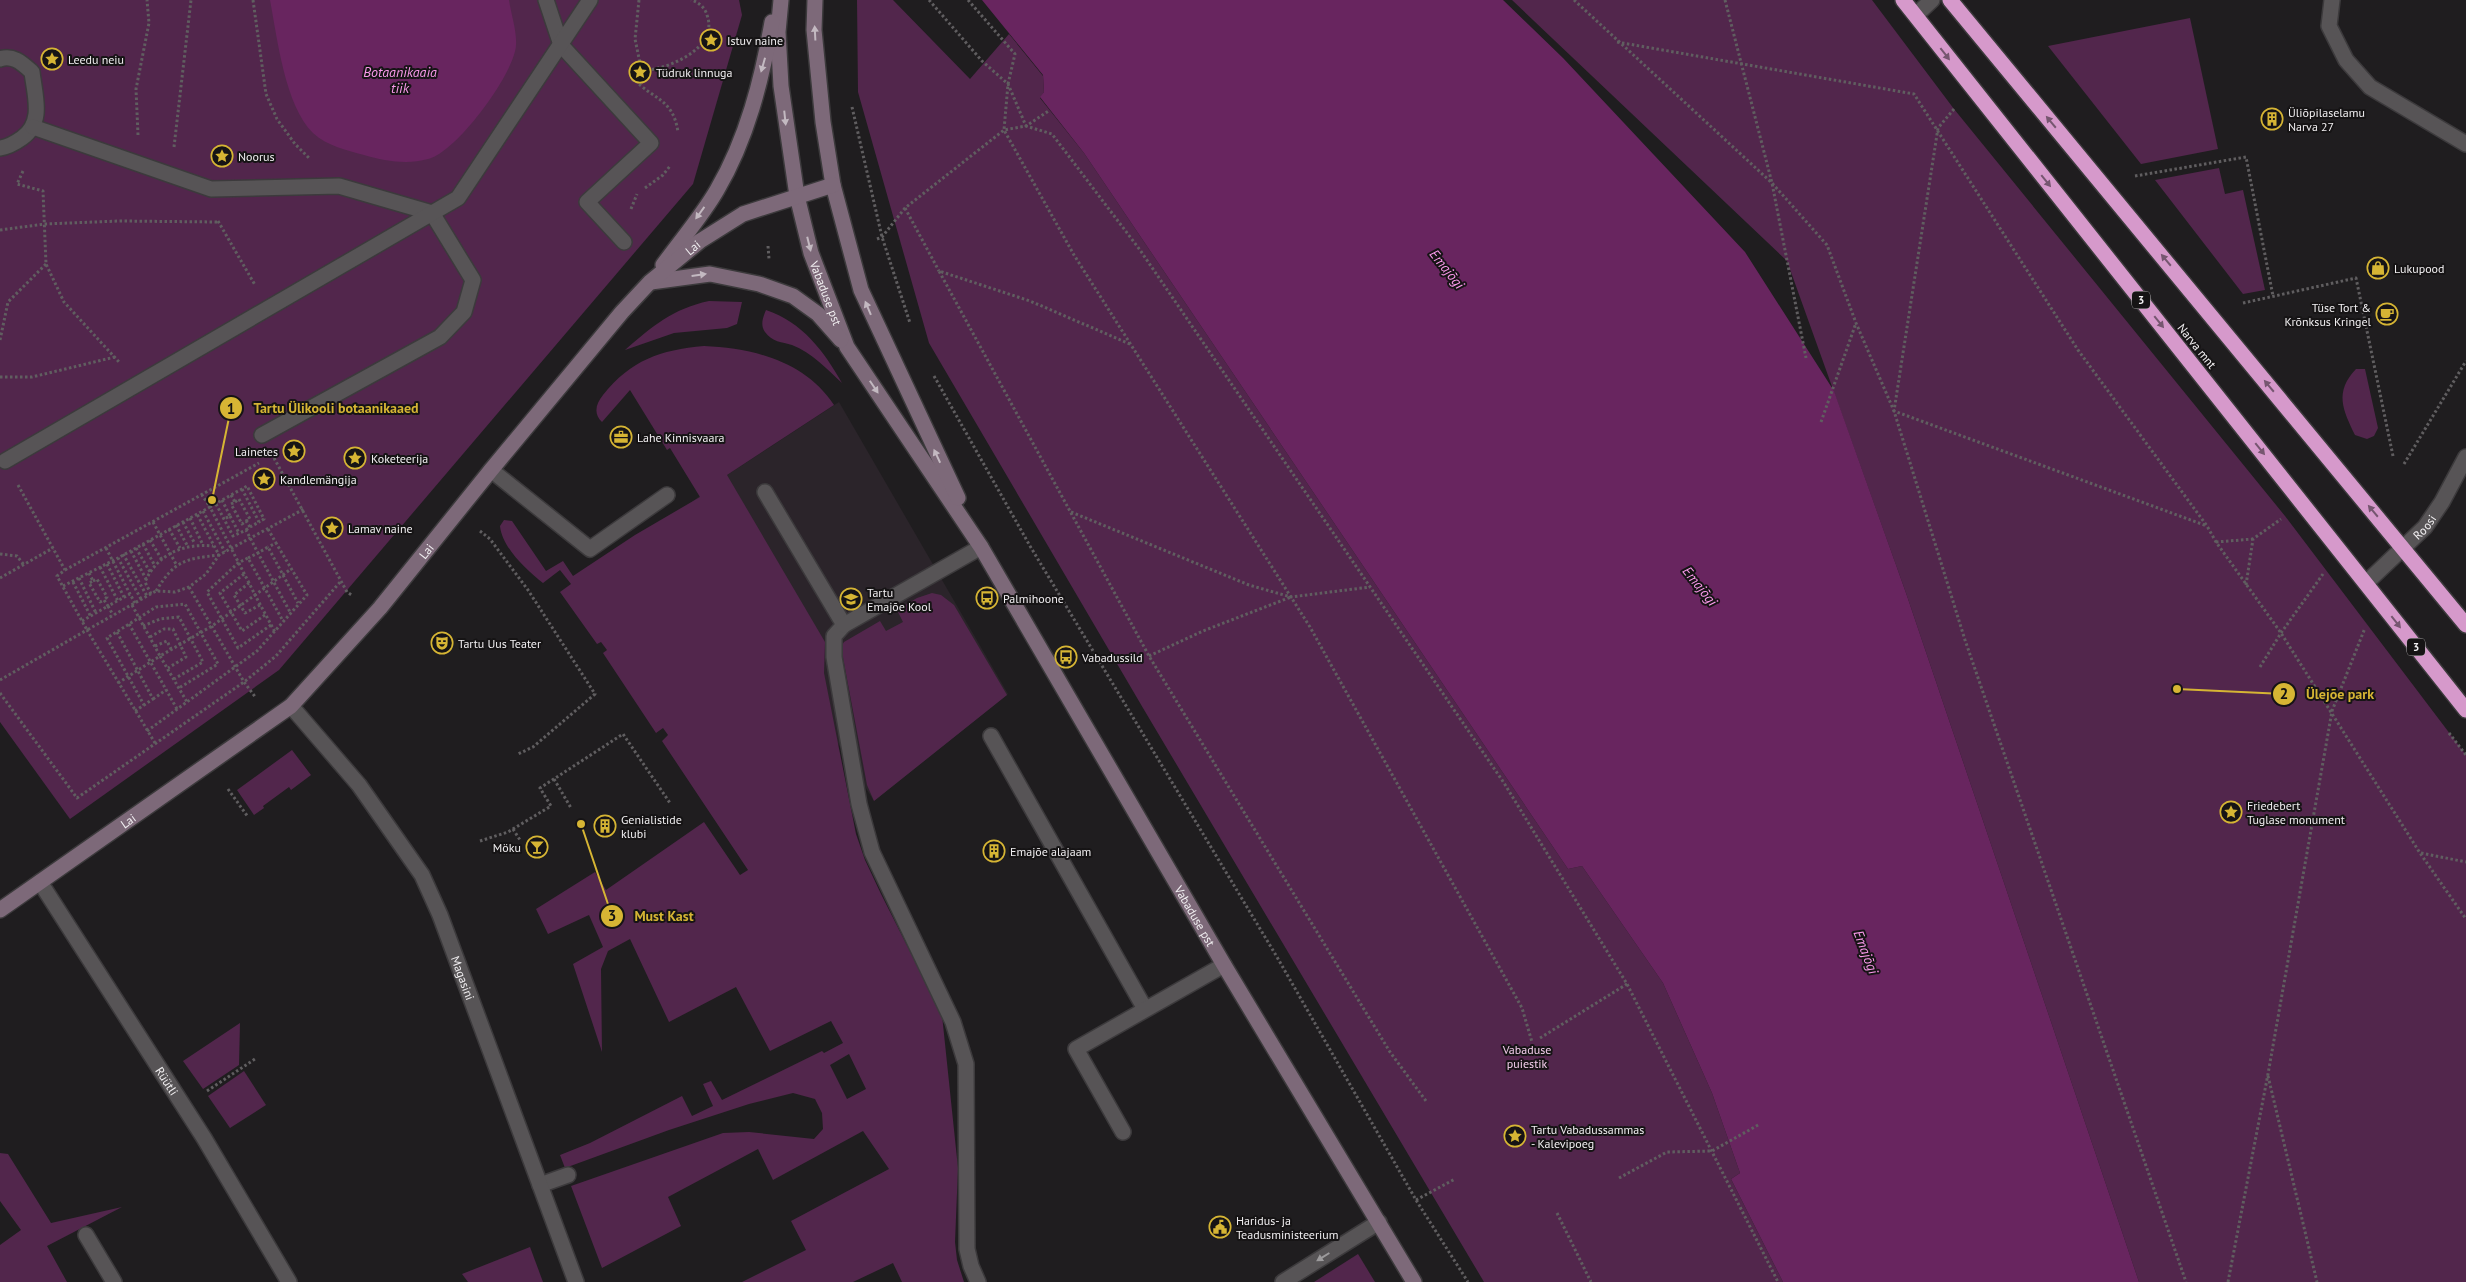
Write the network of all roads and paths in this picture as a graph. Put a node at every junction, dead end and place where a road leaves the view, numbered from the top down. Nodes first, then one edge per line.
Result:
1 (147, 0) edge
2 (191, 0) edge
3 (253, 0) edge
4 (546, 0) edge
5 (590, 0) edge
6 (639, 0) edge
7 (693, 0) edge
8 (776, 0) edge
9 (781, 0) edge
10 (815, 0) edge
11 (929, 0) edge
12 (968, 0) edge
13 (1574, 0) edge
14 (1725, 0) edge
15 (1904, 0) edge
16 (1932, 0) edge
17 (1950, 0) edge
18 (2332, 0) edge
19 (1916, 16) junction
20 (1617, 42) junction
21 (561, 45) junction
22 (0, 59) edge
23 (640, 63) junction
24 (1741, 64) junction
25 (647, 70) junction
26 (1008, 84) junction
27 (851, 104) dead end
28 (1954, 109) dead end
29 (1050, 110) dead end
30 (1026, 126) junction
31 (33, 127) junction
32 (1938, 128) junction
33 (1004, 130) junction
34 (2466, 144) edge
35 (0, 148) edge
36 (27, 165) dead end
37 (143, 165) junction
38 (170, 174) junction
39 (2136, 176) dead end
40 (1772, 183) junction
41 (833, 185) junction
42 (340, 186) junction
43 (210, 189) junction
44 (797, 196) junction
45 (905, 208) junction
46 (432, 213) junction
47 (218, 222) junction
48 (45, 224) junction
49 (0, 230) edge
50 (882, 237) junction
51 (877, 239) dead end
52 (624, 242) dead end
53 (768, 246) dead end
54 (769, 262) dead end
55 (46, 264) junction
56 (939, 270) junction
57 (650, 282) junction
58 (2274, 296) junction
59 (2243, 303) dead end
60 (269, 308) junction
61 (1856, 323) junction
62 (910, 326) dead end
63 (0, 340) edge
64 (1131, 344) junction
65 (848, 347) junction
66 (115, 357) junction
67 (1806, 358) dead end
68 (2466, 361) edge
69 (930, 369) dead end
70 (0, 377) edge
71 (138, 384) junction
72 (1894, 411) junction
73 (1821, 422) dead end
74 (262, 435) dead end
75 (2393, 456) dead end
76 (2466, 457) edge
77 (5, 461) joint
78 (2404, 464) dead end
79 (491, 470) junction
80 (765, 492) dead end
81 (231, 494) junction
82 (202, 495) junction
83 (668, 496) dead end
84 (222, 500) junction
85 (235, 502) junction
86 (216, 504) junction
87 (210, 507) junction
88 (304, 509) junction
89 (203, 510) junction
90 (1070, 512) junction
91 (197, 514) junction
92 (230, 516) junction
93 (2285, 516) dead end
94 (190, 518) junction
95 (224, 519) junction
96 (246, 521) junction
97 (153, 522) junction
98 (183, 522) junction
99 (176, 525) junction
100 (2207, 526) junction
101 (169, 529) junction
102 (248, 529) junction
103 (268, 529) junction
104 (480, 532) dead end
105 (239, 533) junction
106 (160, 535) junction
107 (251, 538) junction
108 (2253, 539) junction
109 (150, 540) junction
110 (2216, 542) junction
111 (276, 543) junction
112 (143, 544) junction
113 (195, 544) junction
114 (187, 545) junction
115 (203, 545) junction
116 (213, 546) junction
117 (268, 547) junction
118 (981, 547) junction
119 (53, 548) junction
120 (106, 548) junction
121 (136, 548) junction
122 (180, 548) junction
123 (2404, 548) junction
124 (231, 549) junction
125 (131, 551) junction
126 (225, 552) junction
127 (258, 553) junction
128 (0, 554) edge
129 (123, 554) junction
130 (170, 554) junction
131 (219, 556) junction
132 (118, 558) junction
133 (248, 558) junction
134 (112, 560) junction
135 (162, 560) junction
136 (238, 563) junction
137 (107, 564) junction
138 (176, 564) junction
139 (24, 565) junction
140 (155, 566) junction
141 (100, 567) junction
142 (291, 569) junction
143 (66, 570) junction
144 (2326, 570) dead end
145 (150, 572) junction
146 (89, 573) junction
147 (244, 574) junction
148 (282, 575) junction
149 (0, 578) edge
150 (79, 578) junction
151 (146, 580) junction
152 (93, 581) junction
153 (274, 581) junction
154 (341, 581) junction
155 (73, 582) junction
156 (249, 583) junction
157 (2366, 584) junction
158 (63, 586) junction
159 (2246, 586) junction
160 (189, 587) junction
161 (1370, 587) junction
162 (264, 588) junction
163 (94, 591) junction
164 (156, 591) junction
165 (130, 594) junction
166 (88, 595) junction
167 (149, 595) junction
168 (255, 595) junction
169 (353, 596) dead end
170 (124, 597) junction
171 (1291, 597) junction
172 (81, 598) junction
173 (104, 600) junction
174 (141, 600) junction
175 (118, 601) junction
176 (298, 603) junction
177 (133, 604) junction
178 (240, 605) junction
179 (260, 605) junction
180 (108, 606) junction
181 (230, 612) junction
182 (290, 612) junction
183 (96, 613) junction
184 (113, 615) junction
185 (265, 615) junction
186 (91, 617) junction
187 (139, 618) junction
188 (220, 619) junction
189 (82, 621) junction
190 (284, 621) junction
191 (129, 624) junction
192 (844, 624) junction
193 (2367, 624) dead end
194 (271, 625) junction
195 (2466, 625) edge
196 (143, 626) junction
197 (212, 626) junction
198 (87, 630) junction
199 (117, 632) junction
200 (201, 632) junction
201 (275, 632) junction
202 (2281, 633) junction
203 (150, 637) junction
204 (191, 638) junction
205 (180, 644) junction
206 (155, 646) junction
207 (171, 649) junction
208 (160, 656) junction
209 (1149, 656) junction
210 (150, 662) junction
211 (2260, 667) dead end
212 (168, 668) junction
213 (236, 668) junction
214 (138, 671) junction
215 (128, 677) junction
216 (174, 679) junction
217 (0, 680) edge
218 (244, 682) junction
219 (118, 683) junction
220 (179, 688) junction
221 (166, 690) junction
222 (0, 693) edge
223 (256, 698) dead end
224 (153, 699) junction
225 (187, 702) junction
226 (144, 705) junction
227 (291, 706) junction
228 (177, 709) junction
229 (2466, 710) edge
230 (135, 711) junction
231 (2332, 711) junction
232 (147, 730) junction
233 (991, 736) dead end
234 (155, 744) junction
235 (518, 754) dead end
236 (554, 779) junction
237 (228, 789) dead end
238 (670, 803) dead end
239 (571, 808) dead end
240 (248, 817) dead end
241 (513, 829) junction
242 (480, 840) dead end
243 (520, 840) dead end
244 (2420, 853) junction
245 (2466, 862) edge
246 (40, 882) junction
247 (0, 910) edge
248 (2466, 919) edge
249 (1224, 965) junction
250 (1627, 984) junction
251 (1145, 1010) junction
252 (1540, 1038) dead end
253 (1532, 1042) dead end
254 (255, 1059) dead end
255 (2268, 1074) junction
256 (205, 1092) dead end
257 (1426, 1101) dead end
258 (1760, 1124) dead end
259 (1123, 1132) dead end
260 (1712, 1151) junction
261 (568, 1175) dead end
262 (1619, 1178) dead end
263 (1455, 1179) dead end
264 (540, 1185) junction
265 (1416, 1200) junction
266 (1557, 1213) dead end
267 (1379, 1222) junction
268 (86, 1235) dead end
269 (114, 1282) edge
270 (289, 1282) edge
271 (576, 1282) edge
272 (978, 1282) edge
273 (1283, 1282) edge
274 (1414, 1282) edge
275 (1468, 1282) edge
276 (1591, 1282) edge
277 (1778, 1282) edge
278 (2186, 1282) edge
279 (2228, 1282) edge
280 (2317, 1282) edge

1 - 37 path
2 - 38 path
3 - 42 path
4 - 21 street
5 - 21 street
6 - 23 path
7 - 25 path
8 -> 57 main road
9 -> 44 main road, Vabaduse pst
41 -> 10 main road, Vabaduse pst
11 - 26 path
12 - 26 path
13 - 20 path
14 - 24 path
15 - 19 highway, Narva mnt / 3
16 - 19 street
123 -> 17 highway
18 - 34 street
19 -> 157 highway, Narva mnt / 3
20 - 24 path
20 - 40 path
21 - 46 street
21 - 52 street
22 - 31 street
23 - 25 path
23 - 25 path
24 - 32 path
24 - 40 path
26 - 30 path
26 - 33 path
27 - 50 path
28 - 32 path
29 - 30 path
30 - 33 path
30 - 161 path
31 - 35 street
31 - 37 street
32 - 72 path
32 - 100 path
33 - 45 path
33 - 64 path
36 - 48 path
37 - 38 street
38 - 43 street
39 - 58 path
40 - 61 path
40 - 67 path
41 - 44 main road, Lai
118 -> 41 main road, Vabaduse pst
42 - 43 street
42 - 46 street
43 - 47 path
44 - 57 main road, Lai
44 -> 65 main road, Vabaduse pst
45 - 50 path
45 - 56 path
46 - 60 street
46 - 74 street
47 - 48 path
47 - 60 path
48 - 49 path
48 - 55 path
50 - 51 path
50 - 62 path
53 - 54 path
55 - 63 path
55 - 66 path
56 - 64 path
56 - 90 path
57 -> 65 main road
57 - 79 main road, Lai
58 - 59 path
58 - 75 path
60 - 71 street
61 - 72 path
61 - 73 path
64 - 171 path
65 -> 118 main road, Vabaduse pst
66 - 70 path
66 - 71 path
68 - 78 path
69 - 265 path
71 - 77 street
72 - 100 path
72 - 278 path
76 - 123 street, Roosi
77 - 119 path
79 - 83 street
79 - 227 main road, Lai
80 - 192 street
81 - 84 path
81 - 85 path
81 - 102 path
82 - 87 path
82 - 88 path
82 - 97 path
84 - 86 path
84 - 92 path
85 - 96 path
85 - 96 path
86 - 87 path
86 - 95 path
87 - 89 path
87 - 124 path
88 - 103 path
88 - 154 path
89 - 91 path
89 - 126 path
90 - 171 path
90 - 209 path
91 - 94 path
91 - 116 path
92 - 95 path
92 - 105 path
93 - 108 path
94 - 98 path
94 - 115 path
95 - 105 path
96 - 102 path
97 - 106 path
97 - 120 path
98 - 99 path
98 - 113 path
99 - 101 path
99 - 114 path
100 - 110 path
101 - 106 path
101 - 122 path
102 - 105 path
102 - 107 path
103 - 107 path
103 - 111 path
104 - 235 path
106 - 109 path
106 - 130 path
107 - 124 path
107 - 127 path
108 - 110 path
108 - 159 path
109 - 112 path
109 - 135 path
110 - 159 path
111 - 117 path
111 - 142 path
112 - 121 path
112 - 140 path
113 - 114 path
113 - 115 path
114 - 122 path
115 - 116 path
116 - 131 path
117 - 127 path
117 - 148 path
118 - 192 street
118 - 249 main road, Vabaduse pst
119 - 139 path
119 - 143 path
120 - 134 path
120 - 143 path
121 - 125 path
121 - 145 path
122 - 130 path
123 - 157 street, Roosi
123 - 195 highway
124 - 126 path
124 - 136 path
125 - 129 path
125 - 151 path
126 - 131 path
127 - 133 path
127 - 153 path
128 - 139 path
129 - 132 path
129 - 167 path
130 - 135 path
130 - 138 path
131 - 138 path
131 - 160 path
132 - 134 path
132 - 174 path
133 - 136 path
133 - 162 path
134 - 137 path
134 - 165 path
135 - 140 path
136 - 147 path
136 - 188 path
137 - 141 path
137 - 170 path
138 - 164 path
139 - 149 path
140 - 145 path
141 - 146 path
141 - 175 path
142 - 148 path
142 - 176 path
143 - 158 path
144 - 202 path
145 - 151 path
146 - 150 path
146 - 152 path
147 - 156 path
147 - 181 path
148 - 153 path
148 - 176 path
150 - 155 path
150 - 166 path
151 - 167 path
152 - 163 path
152 - 173 path
153 - 162 path
153 - 182 path
154 - 169 path
154 - 218 path
155 - 158 path
155 - 172 path
156 - 168 path
156 - 178 path
157 -> 229 highway, Narva mnt / 3
158 - 189 path
159 - 202 path
160 - 164 path
160 - 197 path
161 - 171 path
161 - 250 path
162 - 168 path
162 - 190 path
163 - 166 path
163 - 173 path
164 - 167 path
165 - 170 path
165 - 177 path
166 - 172 path
166 - 183 path
167 - 174 path
168 - 178 path
168 - 179 path
170 - 175 path
171 - 209 path
171 - 253 path
172 - 186 path
173 - 180 path
174 - 177 path
175 - 180 path
176 - 182 path
177 - 184 path
177 - 187 path
178 - 179 path
178 - 181 path
179 - 185 path
180 - 183 path
180 - 184 path
181 - 185 path
181 - 188 path
182 - 190 path
183 - 186 path
184 - 198 path
185 - 194 path
186 - 189 path
187 - 191 path
187 - 196 path
187 - 200 path
188 - 194 path
188 - 197 path
189 - 198 path
190 - 201 path
191 - 199 path
191 - 210 path
192 - 272 street
193 - 231 path
194 - 201 path
196 - 203 path
196 - 204 path
197 - 200 path
197 - 213 path
198 - 217 path
198 - 219 path
199 - 214 path
199 - 215 path
200 - 204 path
200 - 220 path
201 - 213 path
202 - 211 path
202 - 231 path
203 - 205 path
203 - 206 path
204 - 205 path
204 - 216 path
205 - 207 path
205 - 212 path
206 - 207 path
206 - 208 path
207 - 208 path
208 - 210 path
208 - 212 path
209 - 257 path
210 - 214 path
210 - 221 path
212 - 216 path
213 - 218 path
213 - 225 path
214 - 215 path
214 - 224 path
215 - 219 path
215 - 226 path
216 - 220 path
218 - 223 path
218 - 234 path
219 - 230 path
220 - 225 path
221 - 224 path
221 - 228 path
222 - 234 path
224 - 226 path
225 - 228 path
226 - 230 path
227 - 246 main road, Lai
227 - 264 street, Magasini
228 - 232 path
230 - 232 path
231 - 244 path
231 - 255 path
232 - 234 path
233 - 251 street
236 - 238 path
236 - 239 path
236 - 241 path
237 - 240 path
241 - 242 path
241 - 243 path
244 - 245 path
244 - 248 path
246 - 247 main road, Lai
246 - 270 street, Rüütli
249 - 251 street
249 - 267 main road, Vabaduse pst
250 - 252 path
250 - 260 path
251 - 259 street
254 - 256 path
255 - 279 path
255 - 280 path
258 - 260 path
260 - 262 path
260 - 277 path
261 - 264 street
263 - 265 path
264 - 271 street, Magasini
265 - 275 path
266 - 276 path
267 -> 273 street
267 - 274 main road, Vabaduse pst
268 - 269 street

